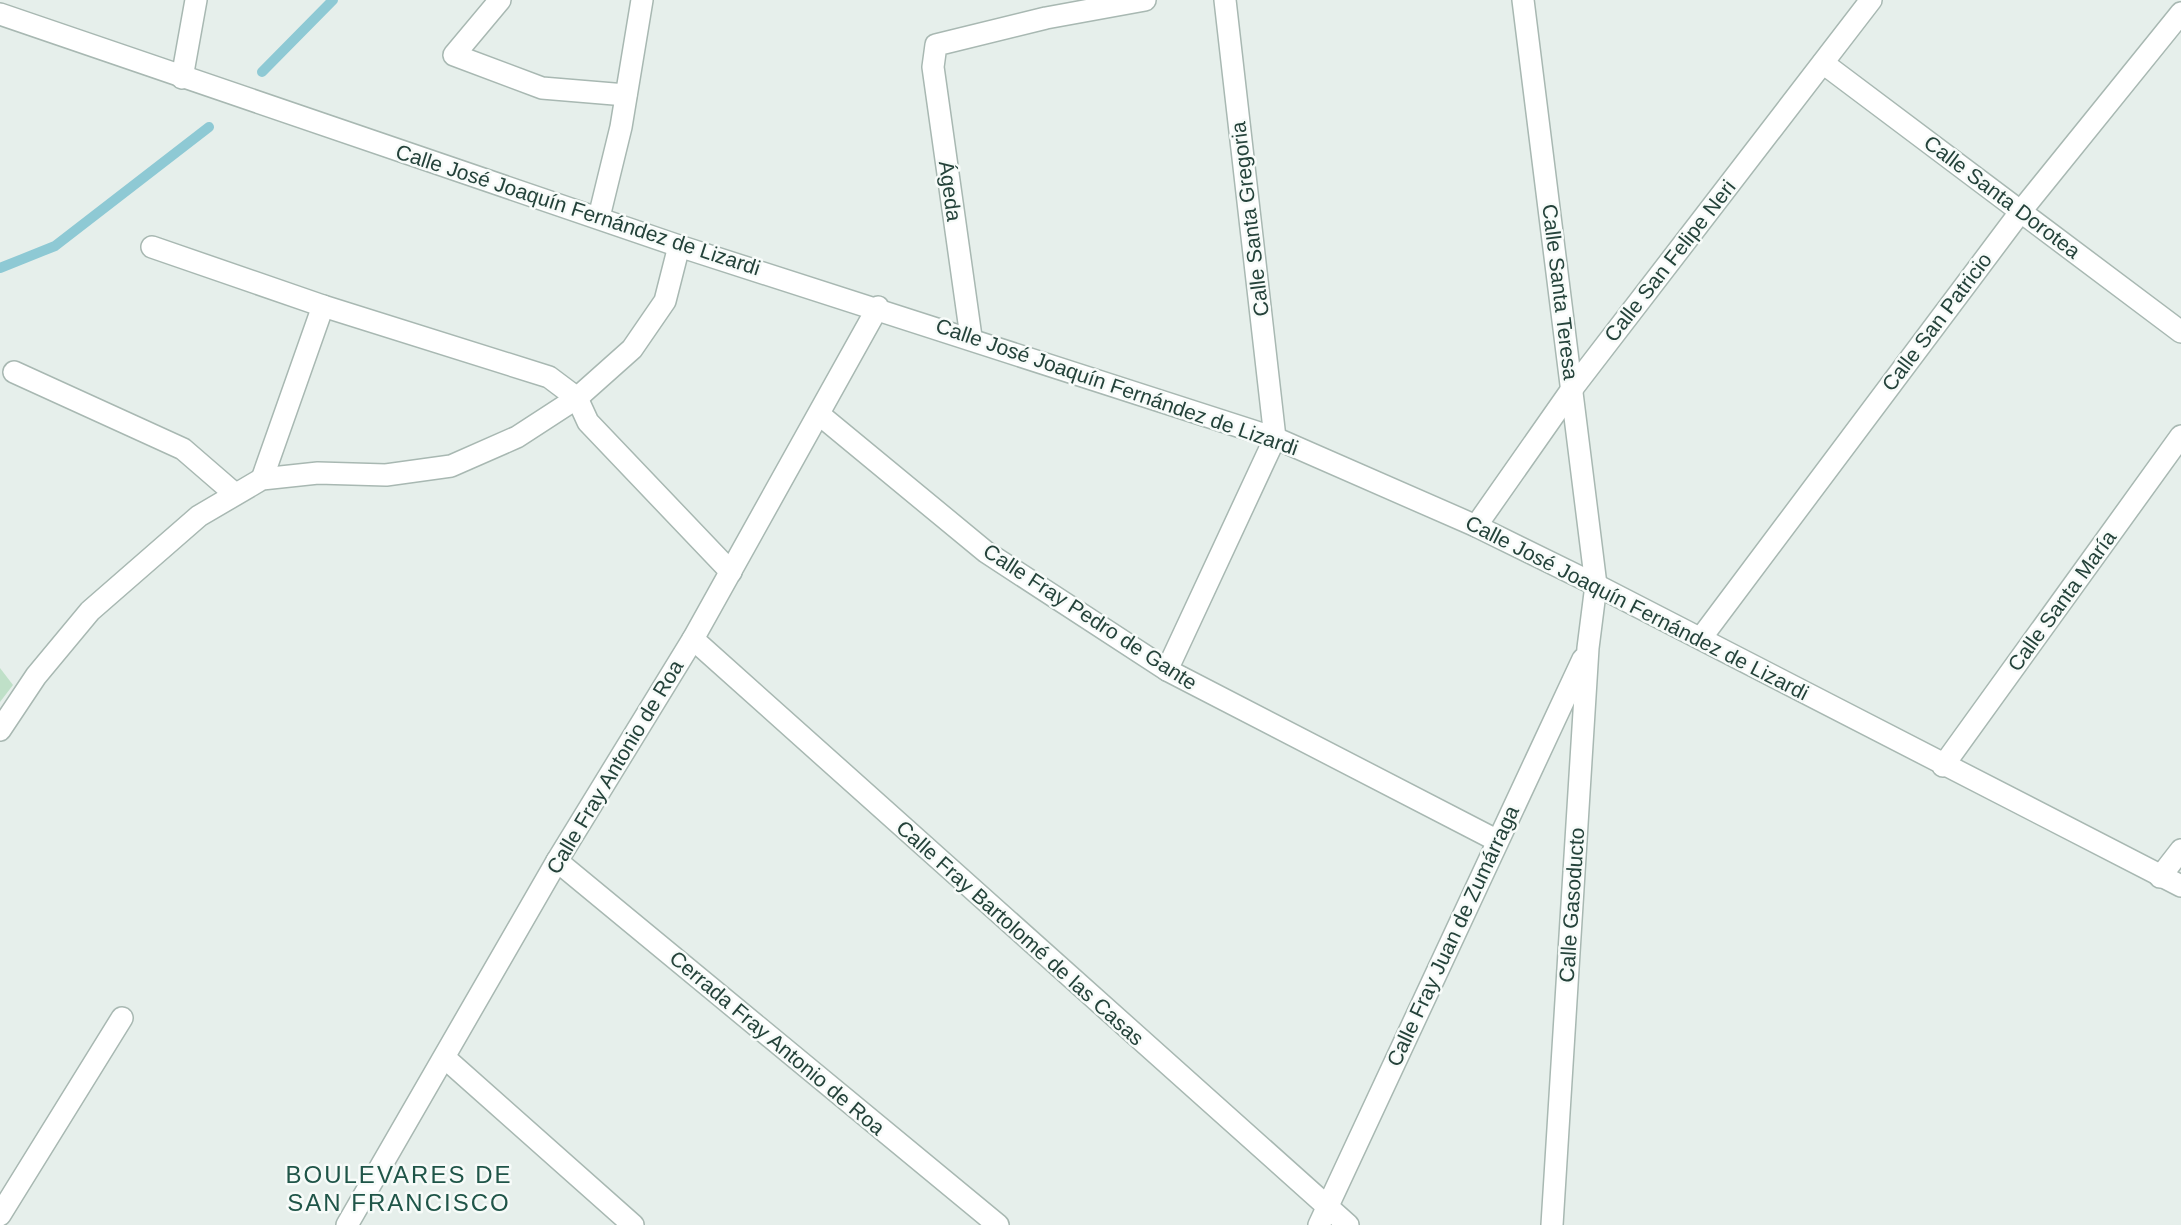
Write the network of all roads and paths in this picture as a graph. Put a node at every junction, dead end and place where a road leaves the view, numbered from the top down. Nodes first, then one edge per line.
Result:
1 (196, 0) edge
2 (500, 0) edge
3 (642, 0) edge
4 (1145, 0) edge
5 (1225, 0) edge
6 (1523, 0) edge
7 (1871, 0) edge
8 (1043, 9) edge
9 (2181, 13) edge
10 (0, 14) edge
11 (1823, 63) junction
12 (182, 78) junction
13 (626, 95) junction
14 (2021, 211) junction
15 (599, 217) junction
16 (679, 246) junction
17 (152, 247) dead end
18 (323, 306) junction
19 (878, 307) junction
20 (2181, 332) edge
21 (971, 337) junction
22 (15, 372) dead end
23 (1572, 389) junction
24 (577, 398) junction
25 (820, 415) junction
26 (2181, 436) edge
27 (1275, 438) junction
28 (262, 479) junction
29 (236, 494) junction
30 (1476, 526) junction
31 (732, 572) junction
32 (1596, 585) junction
33 (1701, 638) junction
34 (693, 639) junction
35 (1588, 648) junction
36 (1167, 670) junction
37 (0, 730) edge
38 (1943, 766) junction
39 (1496, 840) junction
40 (2181, 850) edge
41 (557, 861) junction
42 (2160, 877) junction
43 (2181, 886) edge
44 (122, 1018) dead end
45 (445, 1058) junction
46 (0, 1215) edge
47 (1324, 1217) edge
48 (347, 1225) edge
49 (633, 1225) edge
50 (998, 1225) edge
51 (1348, 1225) edge
52 (1552, 1225) edge

1 - 12 street
2 - 13 street
3 - 13 street
4 - 8 street
5 - 27 street, Calle Santa Gregoria
6 - 23 street, Calle Santa Teresa
7 - 11 street, Calle San Felipe Neri
8 - 21 street, Ágeda
9 - 14 street, Calle San Patricio
10 - 12 street, Calle José Joaquín Fernández de Lizardi
11 - 14 street, Calle Santa Dorotea
11 - 23 street, Calle San Felipe Neri
12 - 15 street, Calle José Joaquín Fernández de Lizardi
13 - 15 street
14 - 20 street, Calle Santa Dorotea
14 - 33 street, Calle San Patricio
15 - 16 street, Calle José Joaquín Fernández de Lizardi
16 - 19 street, Calle José Joaquín Fernández de Lizardi
16 - 24 street
17 - 18 street
18 - 24 street
18 - 28 street
19 - 21 street, Calle José Joaquín Fernández de Lizardi
19 - 25 street, Calle Fray Antonio de Roa
21 - 27 street, Calle José Joaquín Fernández de Lizardi
22 - 29 street
23 - 30 street, Calle San Felipe Neri
23 - 32 street, Calle Santa Teresa
24 - 28 street
24 - 31 street
25 - 31 street, Calle Fray Antonio de Roa
25 - 36 street, Calle Fray Pedro de Gante
26 - 38 street, Calle Santa María
27 - 30 street, Calle José Joaquín Fernández de Lizardi
27 - 36 street
28 - 29 street
29 - 37 street
30 - 32 street, Calle José Joaquín Fernández de Lizardi
31 - 34 street, Calle Fray Antonio de Roa
32 - 33 street, Calle José Joaquín Fernández de Lizardi
32 - 35 street, Calle Gasoducto
33 - 38 street, Calle José Joaquín Fernández de Lizardi
34 - 41 street, Calle Fray Antonio de Roa
34 - 47 street, Calle Fray Bartolomé de las Casas
35 - 39 street, Calle Fray Juan de Zumárraga
35 - 52 street, Calle Gasoducto
36 - 39 street, Calle Fray Pedro de Gante
38 - 42 street, Calle José Joaquín Fernández de Lizardi
39 - 47 street, Calle Fray Juan de Zumárraga
40 - 42 street
41 - 45 street, Calle Fray Antonio de Roa
41 - 50 street, Cerrada Fray Antonio de Roa
42 - 43 street, Calle José Joaquín Fernández de Lizardi
44 - 46 street
45 - 48 street, Calle Fray Antonio de Roa
45 - 49 street
47 - 51 street, Calle Fray Bartolomé de las Casas

